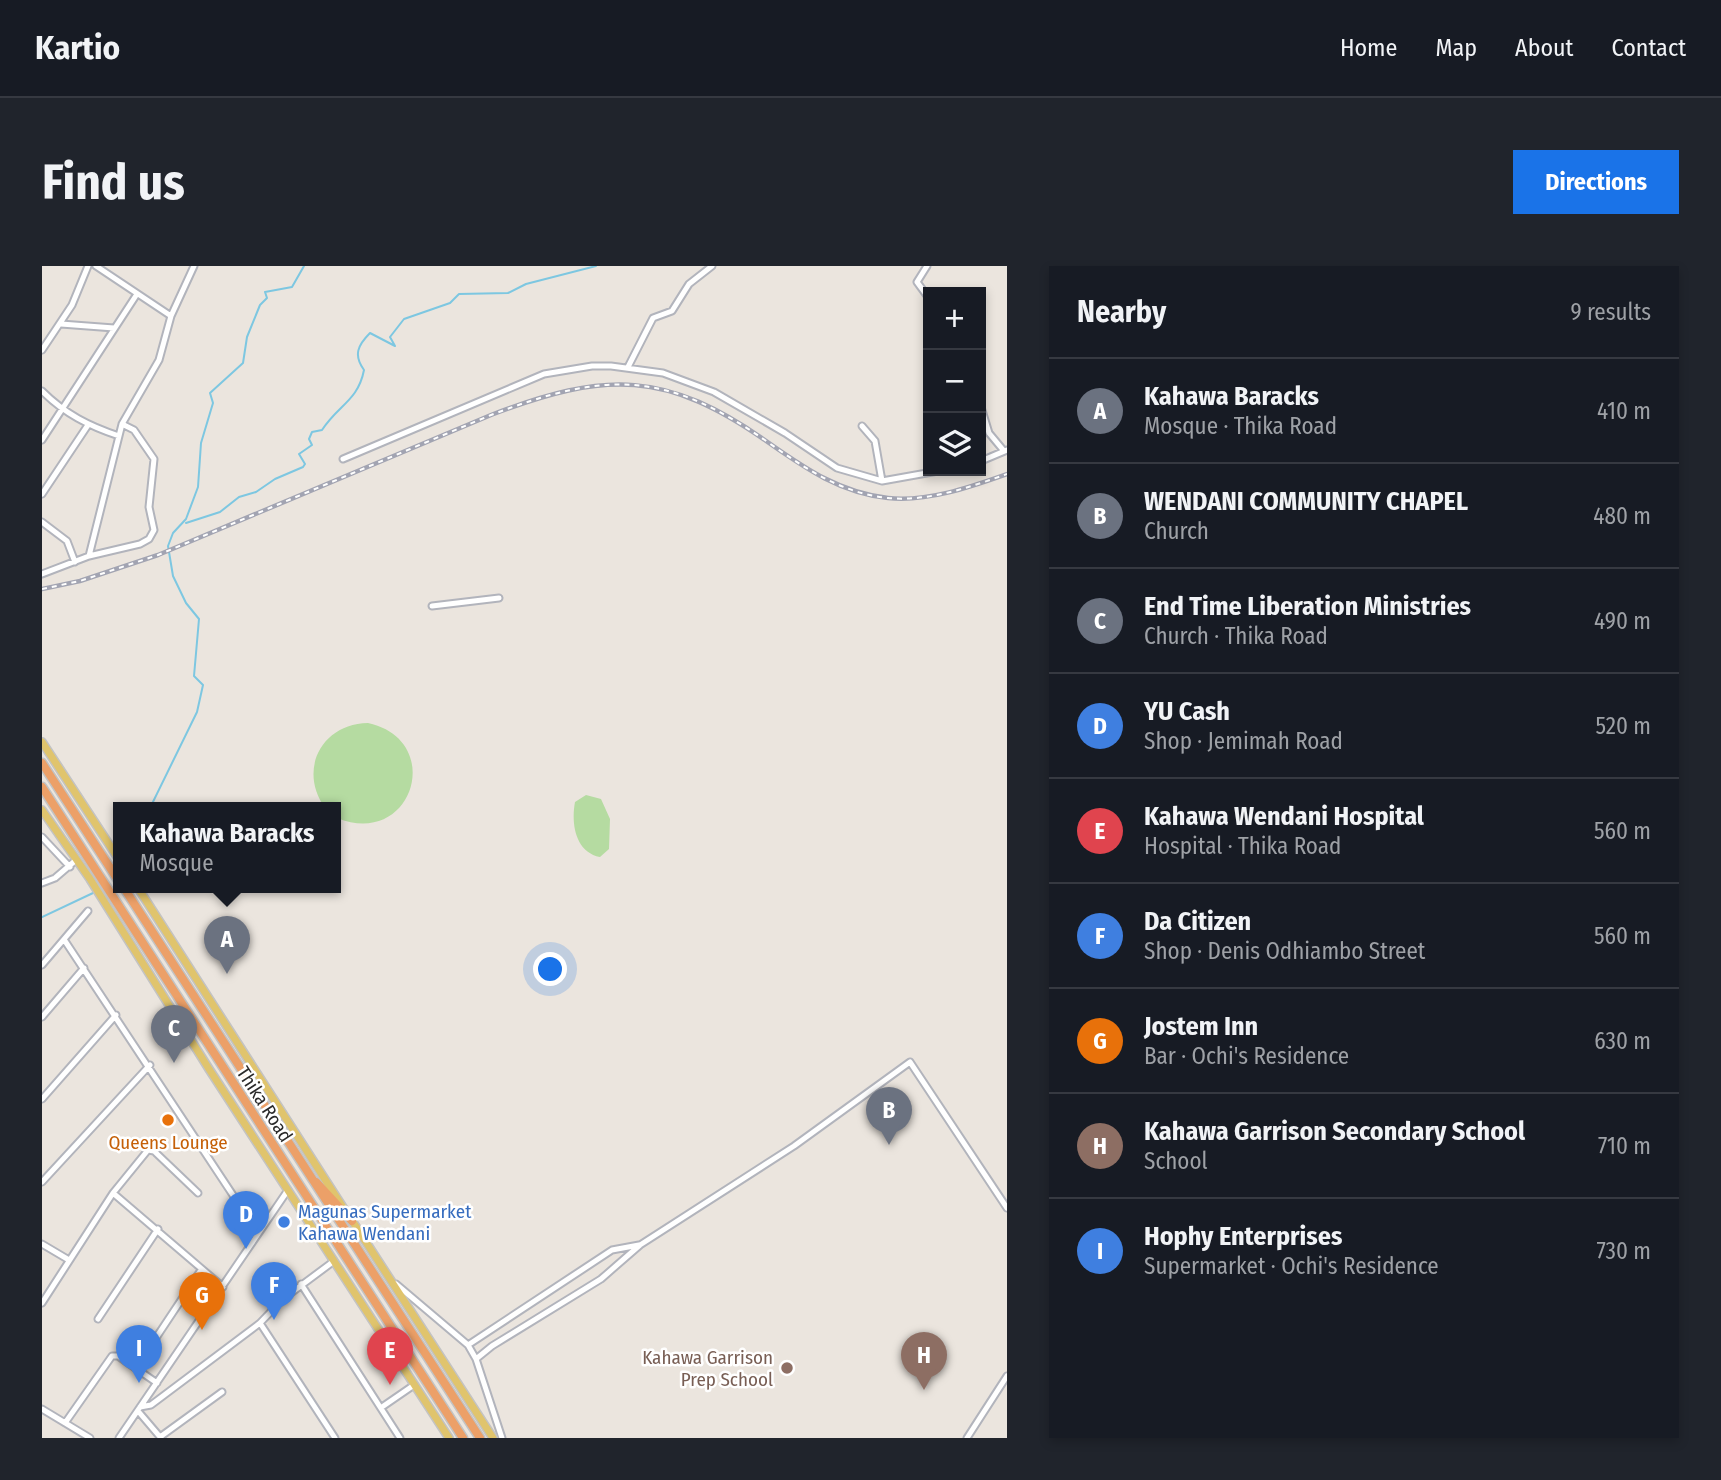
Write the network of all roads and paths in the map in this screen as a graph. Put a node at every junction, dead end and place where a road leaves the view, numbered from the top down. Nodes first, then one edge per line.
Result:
1 (88, 266) edge
2 (96, 266) edge
3 (194, 266) edge
4 (712, 266) edge
5 (927, 266) edge
6 (923, 290) edge
7 (137, 294) junction
8 (171, 316) junction
9 (61, 324) junction
10 (114, 328) junction
11 (42, 350) edge
12 (628, 367) junction
13 (42, 391) edge
14 (62, 410) junction
15 (983, 413) edge
16 (122, 424) junction
17 (88, 425) junction
18 (862, 426) dead end
19 (119, 436) junction
20 (42, 440) edge
21 (1006, 451) edge
22 (343, 459) dead end
23 (986, 459) edge
24 (923, 474) edge
25 (882, 481) junction
26 (42, 494) edge
27 (42, 522) edge
28 (89, 556) junction
29 (75, 562) junction
30 (42, 574) edge
31 (499, 598) dead end
32 (432, 606) dead end
33 (42, 742) edge
34 (42, 763) edge
35 (42, 787) edge
36 (42, 810) edge
37 (42, 837) edge
38 (113, 850) edge
39 (76, 860) junction
40 (69, 867) junction
41 (113, 873) edge
42 (42, 883) edge
43 (127, 893) edge
44 (141, 893) edge
45 (88, 911) dead end
46 (65, 941) junction
47 (42, 965) edge
48 (84, 968) junction
49 (116, 1016) junction
50 (42, 1017) edge
51 (150, 1065) junction
52 (42, 1099) edge
53 (308, 1175) junction
54 (42, 1182) edge
55 (288, 1190) junction
56 (113, 1193) junction
57 (198, 1193) dead end
58 (1007, 1208) edge
59 (352, 1221) junction
60 (158, 1229) junction
61 (258, 1233) junction
62 (42, 1244) edge
63 (640, 1245) junction
64 (69, 1260) junction
65 (334, 1261) junction
66 (201, 1270) junction
67 (391, 1279) junction
68 (301, 1284) junction
69 (223, 1287) junction
70 (42, 1303) edge
71 (98, 1319) dead end
72 (260, 1323) junction
73 (468, 1345) junction
74 (476, 1359) junction
75 (136, 1368) junction
76 (1007, 1376) edge
77 (157, 1383) junction
78 (414, 1385) junction
79 (1001, 1386) junction
80 (222, 1392) dead end
81 (1007, 1393) edge
82 (382, 1407) junction
83 (42, 1409) edge
84 (139, 1409) junction
85 (65, 1423) junction
86 (160, 1437) edge
87 (90, 1438) edge
88 (119, 1438) edge
89 (335, 1438) edge
90 (400, 1438) edge
91 (449, 1438) edge
92 (463, 1438) edge
93 (480, 1438) edge
94 (493, 1438) edge
95 (502, 1438) edge
96 (968, 1438) edge

1 - 9 street
2 - 7 street
3 - 8 street
4 - 12 street
5 - 6 street
7 - 8 street
7 - 10 street
8 - 16 street
9 - 10 street
9 - 11 street
10 - 14 street
12 - 22 street
12 - 25 street
13 - 14 street
14 - 17 street
14 - 20 street
15 - 21 street
16 - 19 street
16 - 28 street
17 - 19 street
17 - 26 street
18 - 25 street
19 - 28 street
21 - 23 street
24 - 25 street
27 - 29 street
28 - 29 street
29 - 30 street
31 - 32 street
33 - 38 main road
34 - 41 highway
35 - 92 highway, Thika Road
36 - 39 main road, Thika Road
37 - 40 street
39 - 40 street
39 - 55 main road, Thika Road
40 - 42 street
43 - 53 highway, Thika Road
44 - 59 main road, Thika Road
45 - 46 street
46 - 47 street
46 - 48 street
48 - 49 street
48 - 50 street
49 - 51 street
49 - 52 street
51 - 54 street
51 - 61 street
53 - 59 highway
53 - 93 highway, Thika Road
55 - 61 street
55 - 65 main road, Thika Road
56 - 57 street
56 - 60 street
56 - 64 street
58 - 63 street
59 - 67 main road, Thika Road
60 - 66 street
60 - 71 street
61 - 69 street
62 - 64 street
63 - 73 street
63 - 74 street
64 - 70 street
65 - 68 street
65 - 78 main road, Thika Road
66 - 69 street
66 - 75 street
67 - 73 street
67 - 94 main road, Thika Road
68 - 72 street
68 - 82 street
69 - 77 street
72 - 84 street
72 - 89 street
73 - 74 street
74 - 95 street
75 - 77 street
75 - 85 street
76 - 79 street
77 - 84 street
78 - 82 street
78 - 91 main road, Thika Road
79 - 81 street
79 - 96 street
80 - 86 street
82 - 90 street
83 - 85 street
84 - 86 street
84 - 88 street
85 - 87 street

